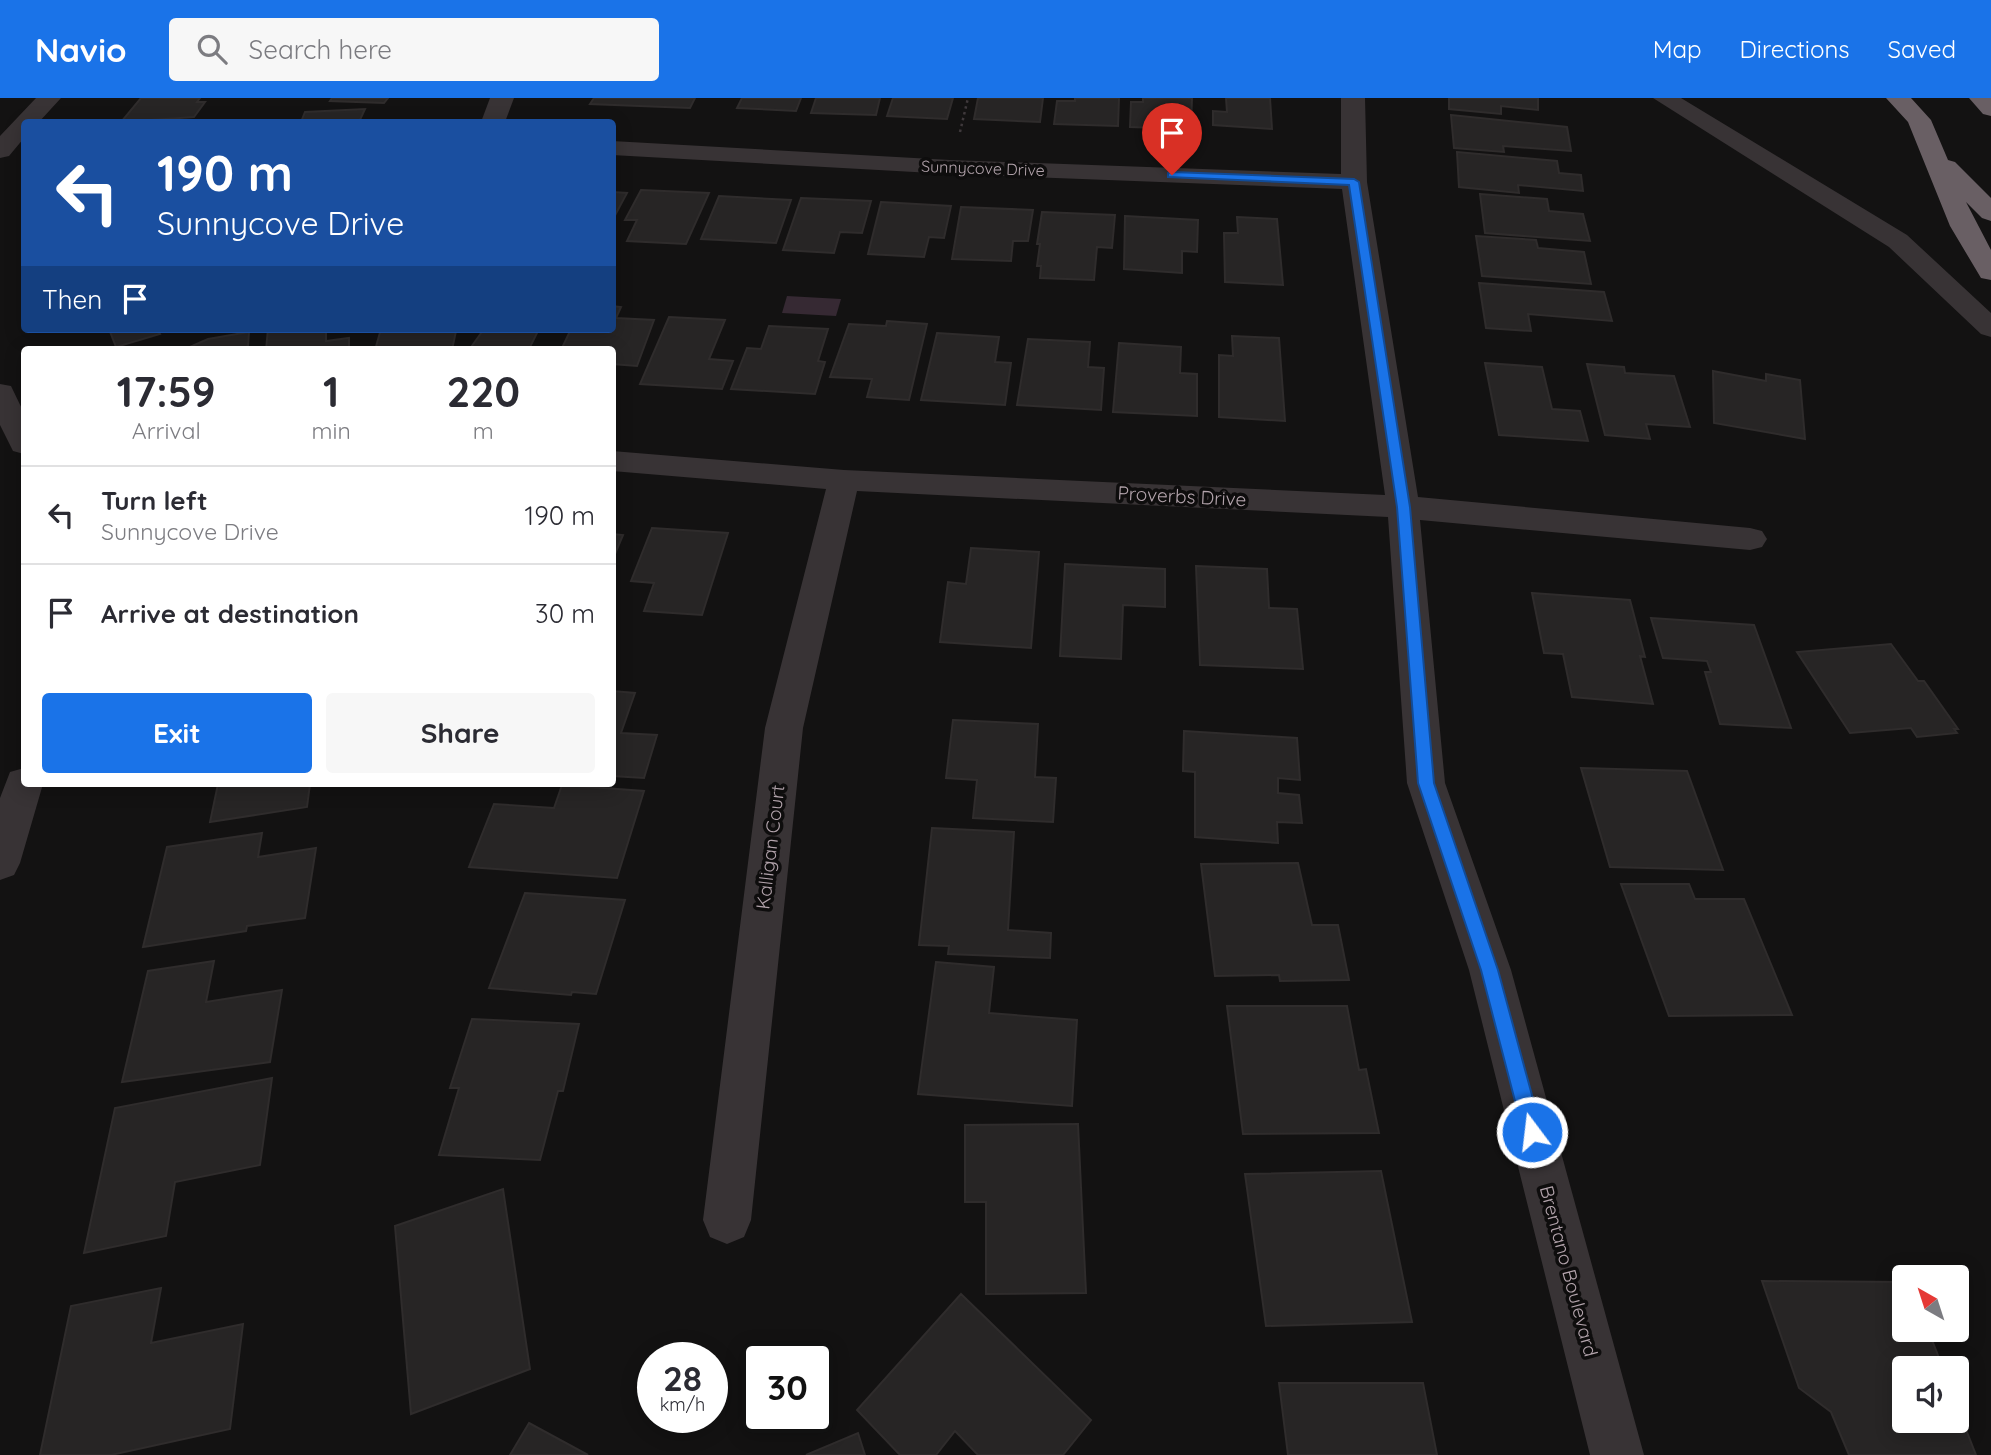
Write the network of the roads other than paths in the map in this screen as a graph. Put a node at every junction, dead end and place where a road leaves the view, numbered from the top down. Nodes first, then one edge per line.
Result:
1 (49, 98) edge
2 (502, 98) edge
3 (1353, 98) edge
4 (1665, 98) edge
5 (1898, 98) edge
6 (1981, 98) edge
7 (1991, 108) edge
8 (29, 119) edge
9 (495, 119) edge
10 (21, 127) edge
11 (616, 148) edge
12 (1928, 148) junction
13 (0, 151) edge
14 (1354, 182) junction
15 (1991, 213) edge
16 (1991, 272) edge
17 (1991, 328) edge
18 (0, 393) edge
19 (21, 438) edge
20 (616, 461) edge
21 (844, 480) junction
22 (1403, 507) junction
23 (1750, 539) dead end
24 (23, 787) edge
25 (0, 863) edge
26 (727, 1220) dead end
27 (1617, 1455) edge

1 - 8 street
2 - 9 street
3 - 14 street, Brentano Boulevard
4 - 17 street
5 - 12 highway
6 - 7 highway
10 - 13 street
11 - 14 street, Sunnycove Drive
12 - 15 highway
12 - 16 highway
14 - 22 street, Brentano Boulevard
18 - 19 street
20 - 21 street, Proverbs Drive
21 - 22 street, Proverbs Drive
21 - 26 street, Kalligan Court
22 - 23 street, Proverbs Drive
22 - 27 street, Brentano Boulevard
24 - 25 street

